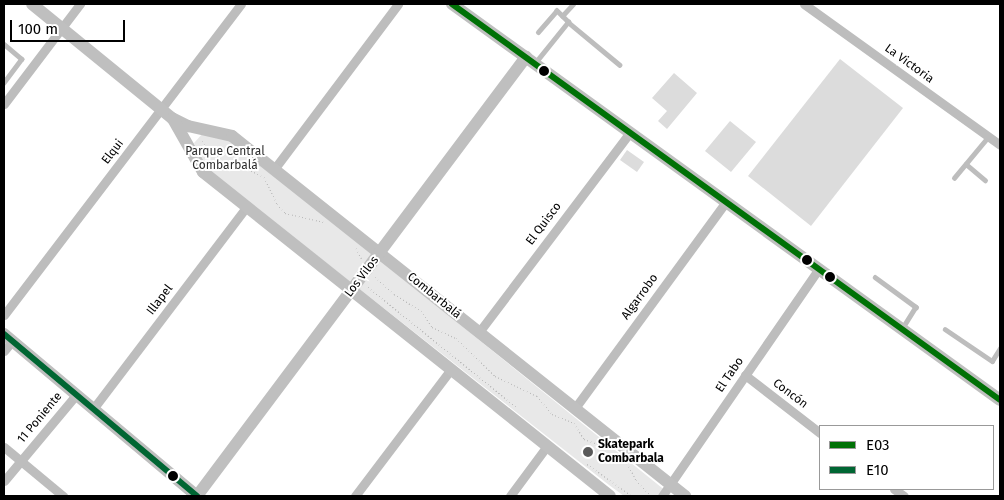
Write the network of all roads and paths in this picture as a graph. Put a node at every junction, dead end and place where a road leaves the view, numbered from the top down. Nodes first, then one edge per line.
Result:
1 (32, 4) edge
2 (80, 4) edge
3 (241, 4) edge
4 (398, 4) edge
5 (452, 4) edge
6 (573, 4) edge
7 (804, 4) edge
8 (562, 16) junction
9 (568, 22) junction
10 (62, 28) junction
11 (539, 32) dead end
12 (4, 44) edge
13 (531, 60) junction
14 (620, 65) dead end
15 (4, 83) edge
16 (4, 104) edge
17 (161, 109) junction
18 (172, 118) junction
19 (199, 132) junction
20 (630, 132) junction
21 (988, 137) junction
22 (1000, 145) edge
23 (189, 148) junction
24 (966, 164) junction
25 (275, 168) junction
26 (954, 178) dead end
27 (984, 180) dead end
28 (726, 202) junction
29 (247, 206) junction
30 (328, 224) dead end
31 (355, 246) dead end
32 (380, 253) junction
33 (819, 268) junction
34 (368, 270) junction
35 (875, 277) dead end
36 (355, 286) junction
37 (4, 315) edge
38 (902, 329) junction
39 (945, 329) dead end
40 (479, 332) junction
41 (7, 342) edge
42 (1000, 348) edge
43 (451, 369) junction
44 (745, 375) junction
45 (76, 395) junction
46 (1000, 400) edge
47 (574, 408) junction
48 (93, 409) junction
49 (518, 409) dead end
50 (819, 432) edge
51 (547, 446) junction
52 (4, 447) edge
53 (608, 448) dead end
54 (624, 459) dead end
55 (582, 460) dead end
56 (20, 461) junction
57 (4, 481) edge
58 (670, 484) junction
59 (59, 495) edge
60 (197, 496) edge
61 (356, 496) edge
62 (510, 496) edge
63 (610, 496) edge
64 (632, 496) edge
65 (652, 496) edge
66 (662, 496) edge
67 (685, 496) edge

1 - 10 street, Combarbalá
2 - 10 street
3 - 17 street, Elqui
4 - 25 street
5 - 13 street
6 - 8 lane
7 - 21 street, La Victoria
8 - 9 lane
8 - 11 lane
9 - 13 lane
9 - 14 lane
10 - 16 street
10 - 17 street, Combarbalá
12 - 15 lane
13 - 20 street
13 - 32 street, Los Vilos
17 - 18 street, Combarbalá
17 - 37 street, Elqui
18 - 19 street, Combarbalá
18 - 23 street, Combarbalá
19 - 23 street
19 - 25 street, Combarbalá
19 - 30 path
20 - 28 street
20 - 40 street, El Quisco
21 - 22 street, La Victoria
21 - 24 lane
23 - 29 street, Combarbalá
24 - 26 lane
24 - 27 lane
25 - 32 street, Combarbalá
28 - 33 street
28 - 47 street, Algarrobo
29 - 36 street, Combarbalá
29 - 48 street, Illapel
31 - 34 path
32 - 34 street, Los Vilos
32 - 40 street, Combarbalá
33 - 38 street
33 - 44 street, El Tabo
34 - 36 street, Los Vilos
34 - 53 path
35 - 38 lane
36 - 43 street, Combarbalá
36 - 49 path
36 - 60 street, Los Vilos
38 - 46 street
39 - 42 lane
40 - 47 street, Combarbalá
41 - 45 street
43 - 51 street, Combarbalá
43 - 61 street
44 - 50 street, Concón
44 - 58 street, El Tabo
45 - 48 street
45 - 56 street, 11 Poniente
47 - 58 street, Combarbalá
48 - 60 street
51 - 62 street
51 - 63 street, Combarbalá
52 - 56 street
54 - 65 path
55 - 64 path
56 - 57 street, 11 Poniente
56 - 59 street
58 - 66 street, El Tabo
58 - 67 street, Combarbalá

